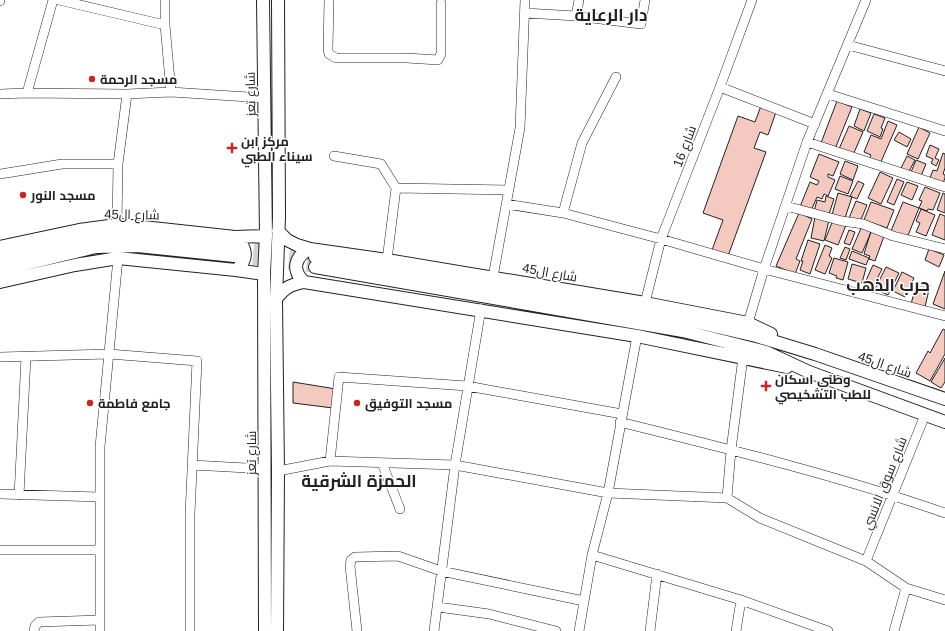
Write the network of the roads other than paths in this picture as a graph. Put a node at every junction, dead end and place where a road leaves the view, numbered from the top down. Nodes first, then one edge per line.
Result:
1 (53, 0) edge
2 (59, 0) edge
3 (165, 0) edge
4 (263, 0) edge
5 (278, 0) edge
6 (329, 0) edge
7 (525, 0) edge
8 (579, 0) edge
9 (645, 0) edge
10 (752, 0) edge
11 (866, 0) edge
12 (441, 3) dead end
13 (526, 13) junction
14 (576, 16) junction
15 (165, 25) junction
16 (848, 45) junction
17 (945, 71) edge
18 (616, 77) dead end
19 (720, 87) junction
20 (27, 92) junction
21 (171, 92) junction
22 (0, 94) edge
23 (127, 94) junction
24 (828, 94) junction
25 (264, 98) junction
26 (815, 124) junction
27 (945, 131) edge
28 (807, 142) junction
29 (334, 156) dead end
30 (118, 164) junction
31 (0, 174) edge
32 (945, 187) edge
33 (396, 188) junction
34 (509, 190) junction
35 (506, 204) junction
36 (786, 206) junction
37 (563, 213) junction
38 (117, 226) junction
39 (278, 231) junction
40 (266, 236) junction
41 (661, 239) junction
42 (235, 246) junction
43 (0, 247) edge
44 (945, 249) edge
45 (313, 257) junction
46 (0, 258) edge
47 (118, 258) junction
48 (387, 260) junction
49 (764, 269) junction
50 (0, 270) edge
51 (236, 270) junction
52 (264, 274) junction
53 (493, 277) junction
54 (0, 282) edge
55 (304, 282) junction
56 (276, 299) junction
57 (645, 303) junction
58 (481, 309) junction
59 (945, 316) edge
60 (748, 323) junction
61 (637, 336) junction
62 (109, 354) junction
63 (815, 354) junction
64 (0, 357) edge
65 (26, 357) junction
66 (743, 357) junction
67 (809, 372) junction
68 (467, 386) junction
69 (945, 399) edge
70 (925, 415) junction
71 (621, 418) junction
72 (945, 422) edge
73 (731, 450) junction
74 (330, 461) junction
75 (382, 463) junction
76 (455, 465) junction
77 (192, 466) junction
78 (265, 469) junction
79 (278, 471) junction
80 (608, 493) junction
81 (0, 494) edge
82 (20, 495) junction
83 (894, 495) junction
84 (100, 497) junction
85 (726, 498) junction
86 (400, 509) dead end
87 (945, 513) edge
88 (0, 550) edge
89 (100, 550) junction
90 (592, 555) junction
91 (866, 561) junction
92 (442, 571) junction
93 (656, 574) junction
94 (906, 588) junction
95 (741, 600) junction
96 (945, 600) edge
97 (584, 601) junction
98 (438, 607) junction
99 (100, 620) junction
100 (34, 631) edge
101 (100, 631) edge
102 (190, 631) edge
103 (265, 631) edge
104 (277, 631) edge
105 (357, 631) edge
106 (434, 631) edge
107 (556, 631) edge
108 (579, 631) edge
109 (650, 631) edge
110 (736, 631) edge
111 (828, 631) edge
112 (894, 631) edge

1 - 20 street
2 - 15 street
3 - 15 street
4 - 25 main road, شارع تعز
5 - 39 main road
6 - 12 street
7 - 13 street
8 - 14 street
9 - 14 street
10 - 19 street, شارع 16
11 - 16 street
13 - 14 street
13 - 34 street
15 - 21 street
16 - 17 street
16 - 24 street
18 - 37 street
19 - 26 street
19 - 41 street, شارع 16
20 - 22 street
20 - 23 street
21 - 23 street
21 - 25 street
23 - 30 street
24 - 26 street
24 - 27 street
25 - 40 main road, شارع تعز
26 - 28 street
28 - 32 street
28 - 36 street
29 - 33 street
30 - 31 street
30 - 38 street
33 - 34 street
33 - 48 street
34 - 35 street
35 - 37 street
35 - 53 street
36 - 44 street
36 - 49 street
37 - 41 street
38 - 42 main road, شارع ال45
38 - 43 main road, شارع ال45
39 - 45 main road, شارع ال45
39 - 56 main road, شارع تعز
40 - 42 main road, شارع ال45
40 - 52 main road, شارع تعز
41 - 49 street
41 - 57 street, شارع 16
42 - 46 main road, شارع ال45
42 - 50 main road, شارع ال45
42 - 51 main road
45 - 48 main road, شارع ال45
45 - 55 main road
45 - 63 main road, شارع ال45
45 - 67 main road, شارع ال45
47 - 51 main road
47 - 54 main road
47 - 62 street
48 - 53 main road, شارع ال45
49 - 59 street
49 - 60 street
51 - 52 main road
52 - 78 main road, شارع تعز
53 - 57 main road, شارع ال45
55 - 56 main road, شارع ال45
55 - 58 main road, شارع ال45
56 - 79 main road, شارع تعز
57 - 60 main road, شارع ال45
58 - 61 main road, شارع ال45
58 - 68 street
60 - 63 main road, شارع ال45
61 - 66 main road, شارع ال45
61 - 71 street
62 - 65 street
62 - 77 street
62 - 84 street
63 - 69 main road, شارع ال45
64 - 65 street
65 - 82 street
66 - 67 main road, شارع ال45
66 - 73 street
67 - 70 main road, شارع ال45
68 - 71 street
68 - 74 street
68 - 76 street
70 - 72 main road, شارع ال45
70 - 83 street, شارع سوق الانسي
71 - 73 street
71 - 80 street
73 - 83 street
73 - 85 street
74 - 75 street
74 - 79 street
75 - 76 street
75 - 86 street
76 - 80 street
76 - 92 street
77 - 78 street
77 - 102 street
78 - 103 main road, شارع تعز
79 - 104 main road, شارع تعز
80 - 85 street
80 - 90 street
81 - 82 street
82 - 84 street
83 - 87 street
83 - 91 street, شارع سوق الانسي
84 - 89 street
85 - 91 street
88 - 89 street
89 - 99 street
90 - 93 street
90 - 97 street
91 - 94 street
92 - 97 street
92 - 98 street
92 - 105 street
93 - 95 street
93 - 109 street
94 - 96 street
94 - 112 street
95 - 110 street
95 - 111 street
97 - 108 street
98 - 106 street
98 - 107 street
99 - 100 street
99 - 101 street

